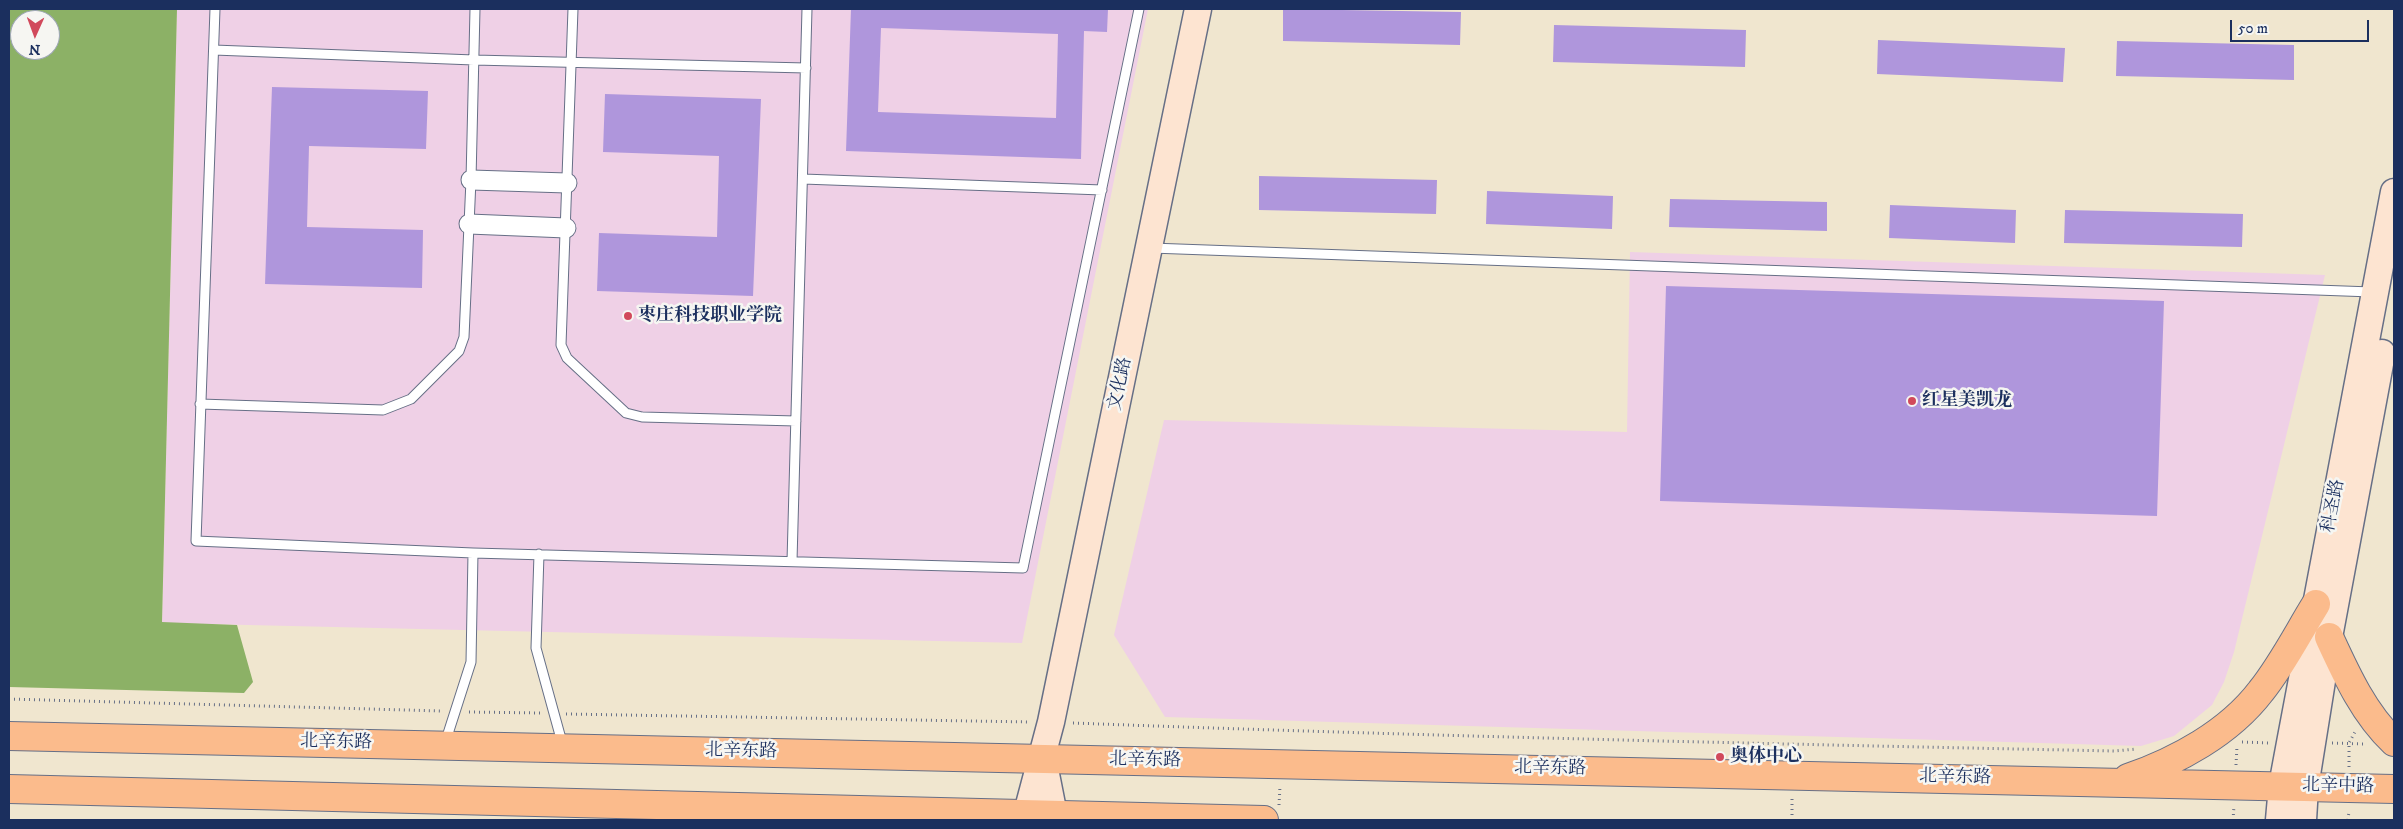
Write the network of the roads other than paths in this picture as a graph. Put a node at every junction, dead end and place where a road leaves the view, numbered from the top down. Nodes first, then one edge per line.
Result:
1 (215, 9) edge
2 (475, 9) edge
3 (573, 9) edge
4 (807, 9) edge
5 (1139, 9) edge
6 (1198, 9) edge
7 (214, 50) junction
8 (474, 60) junction
9 (571, 62) junction
10 (806, 68) junction
11 (803, 179) junction
12 (471, 180) junction
13 (567, 183) junction
14 (1102, 190) junction
15 (2394, 192) edge
16 (468, 224) junction
17 (566, 228) junction
18 (1149, 248) junction
19 (2385, 289) edge
20 (200, 404) junction
21 (796, 421) junction
22 (473, 553) junction
23 (539, 554) junction
24 (792, 561) junction
25 (2316, 604) junction
26 (2330, 637) junction
27 (9, 736) edge
28 (2394, 742) edge
29 (444, 746) junction
30 (564, 749) junction
31 (1043, 758) junction
32 (2115, 782) junction
33 (2294, 786) junction
34 (9, 789) edge
35 (2394, 789) edge
36 (1025, 816) edge
37 (1055, 817) edge
38 (1203, 819) edge
39 (1233, 820) edge
40 (1264, 820) edge
41 (2279, 820) edge
42 (2303, 820) edge

1 - 7 lane
2 - 8 lane
3 - 9 lane
4 - 10 lane
5 - 14 lane
6 - 18 street, 文化路
7 - 8 lane
7 - 20 lane
8 - 9 lane
8 - 12 lane
9 - 10 lane
9 - 13 lane
10 - 11 lane
11 - 14 lane
11 - 21 lane
12 - 13 street
12 - 16 lane
13 - 17 lane
14 - 24 lane
15 - 19 street, 科圣路
16 - 17 street
16 - 20 lane
17 - 21 lane
18 - 19 lane
18 - 31 street, 文化路
19 - 25 street, 科圣路
19 - 26 street, 科圣路
20 - 22 lane
21 - 24 lane
22 - 23 lane
22 - 29 lane
23 - 24 lane
23 - 30 lane
25 - 32 main road
25 - 33 street, 科圣路
26 - 28 main road
26 - 33 street, 科圣路
27 - 29 main road, 北辛东路
29 - 30 main road, 北辛东路
30 - 31 main road, 北辛东路
31 - 32 main road, 北辛东路
31 - 36 street, 文化路
31 - 37 street, 文化路
32 - 33 main road, 北辛东路
33 - 35 main road, 北辛中路
33 - 41 street, 科圣路
33 - 42 street, 科圣路
34 - 36 main road
36 - 37 main road
37 - 38 main road
38 - 39 main road
39 - 40 main road

